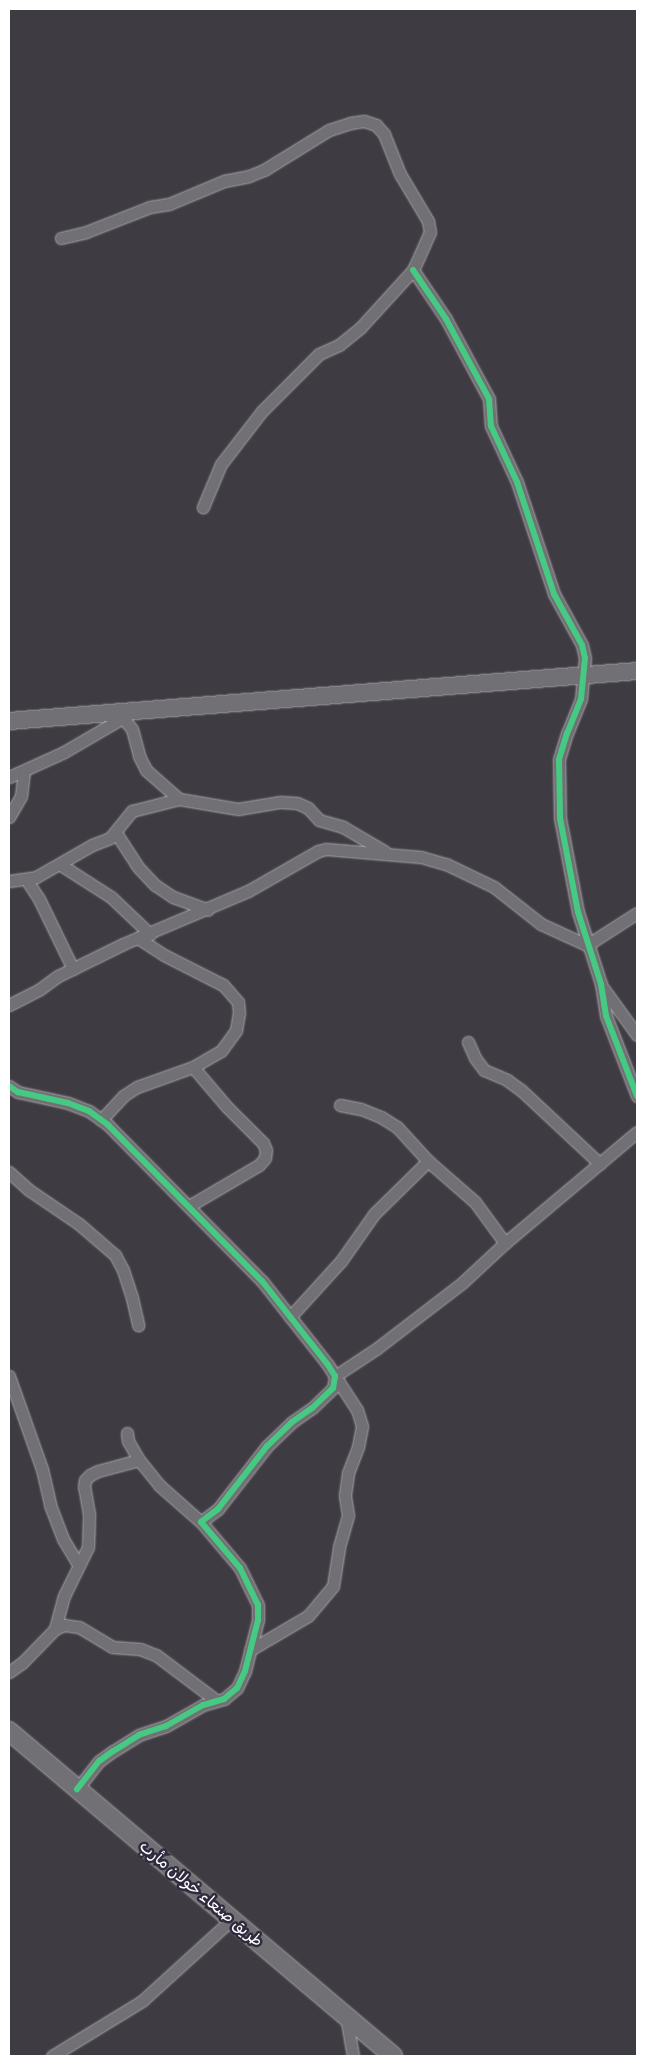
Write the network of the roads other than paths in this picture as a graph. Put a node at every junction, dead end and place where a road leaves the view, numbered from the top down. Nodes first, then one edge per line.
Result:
1 (61, 238) dead end
2 (412, 270) junction
3 (203, 507) dead end
4 (637, 671) edge
5 (584, 675) junction
6 (129, 715) junction
7 (9, 721) edge
8 (24, 771) junction
9 (9, 777) edge
10 (179, 799) junction
11 (9, 817) edge
12 (116, 833) junction
13 (388, 853) junction
14 (61, 865) junction
15 (26, 879) junction
16 (9, 881) edge
17 (208, 910) junction
18 (637, 913) edge
19 (150, 934) junction
20 (138, 938) junction
21 (587, 945) junction
22 (73, 969) junction
23 (600, 984) junction
24 (9, 1005) edge
25 (636, 1031) edge
26 (468, 1042) dead end
27 (193, 1068) junction
28 (9, 1086) edge
29 (637, 1096) edge
30 (340, 1105) dead end
31 (101, 1120) junction
32 (637, 1132) edge
33 (428, 1160) junction
34 (600, 1164) junction
35 (9, 1172) edge
36 (189, 1206) junction
37 (506, 1243) junction
38 (290, 1317) junction
39 (138, 1325) dead end
40 (9, 1376) edge
41 (335, 1376) junction
42 (127, 1433) dead end
43 (139, 1460) junction
44 (201, 1522) junction
45 (78, 1564) junction
46 (55, 1629) junction
47 (250, 1650) junction
48 (9, 1672) edge
49 (217, 1701) junction
50 (9, 1731) edge
51 (78, 1789) junction
52 (232, 1919) junction
53 (346, 2016) junction
54 (52, 2056) edge
55 (353, 2056) edge
56 (394, 2056) edge

1 - 2 street
2 - 3 street
2 - 5 street
4 - 5 street
5 - 6 street
5 - 21 street
6 - 7 street
6 - 8 street
6 - 10 street
8 - 9 street
8 - 11 street
10 - 12 street
10 - 13 street
12 - 14 street
12 - 17 street
13 - 17 street
13 - 21 street
14 - 15 street
14 - 19 street
15 - 16 street
15 - 22 street
17 - 19 street
18 - 21 street
19 - 20 street
20 - 22 street
20 - 27 street
21 - 23 street
22 - 24 street
23 - 25 street
23 - 29 street
26 - 34 street
27 - 31 street
27 - 36 street
28 - 31 street
30 - 33 street
31 - 36 street
32 - 34 street
33 - 37 street
33 - 38 street
34 - 37 street
35 - 39 street
36 - 38 street
37 - 41 street
38 - 41 street
40 - 45 street
41 - 44 street
41 - 47 street
42 - 43 street
43 - 44 street
43 - 45 street
44 - 47 street
45 - 46 street
46 - 48 street
46 - 49 street
47 - 49 street
49 - 51 street
50 - 51 main road, طريق صنعاء خولان مأرب
51 - 52 main road, طريق صنعاء خولان مأرب
52 - 53 main road, طريق صنعاء خولان مأرب
52 - 54 street
53 - 55 street
53 - 56 main road, طريق صنعاء خولان مأرب

